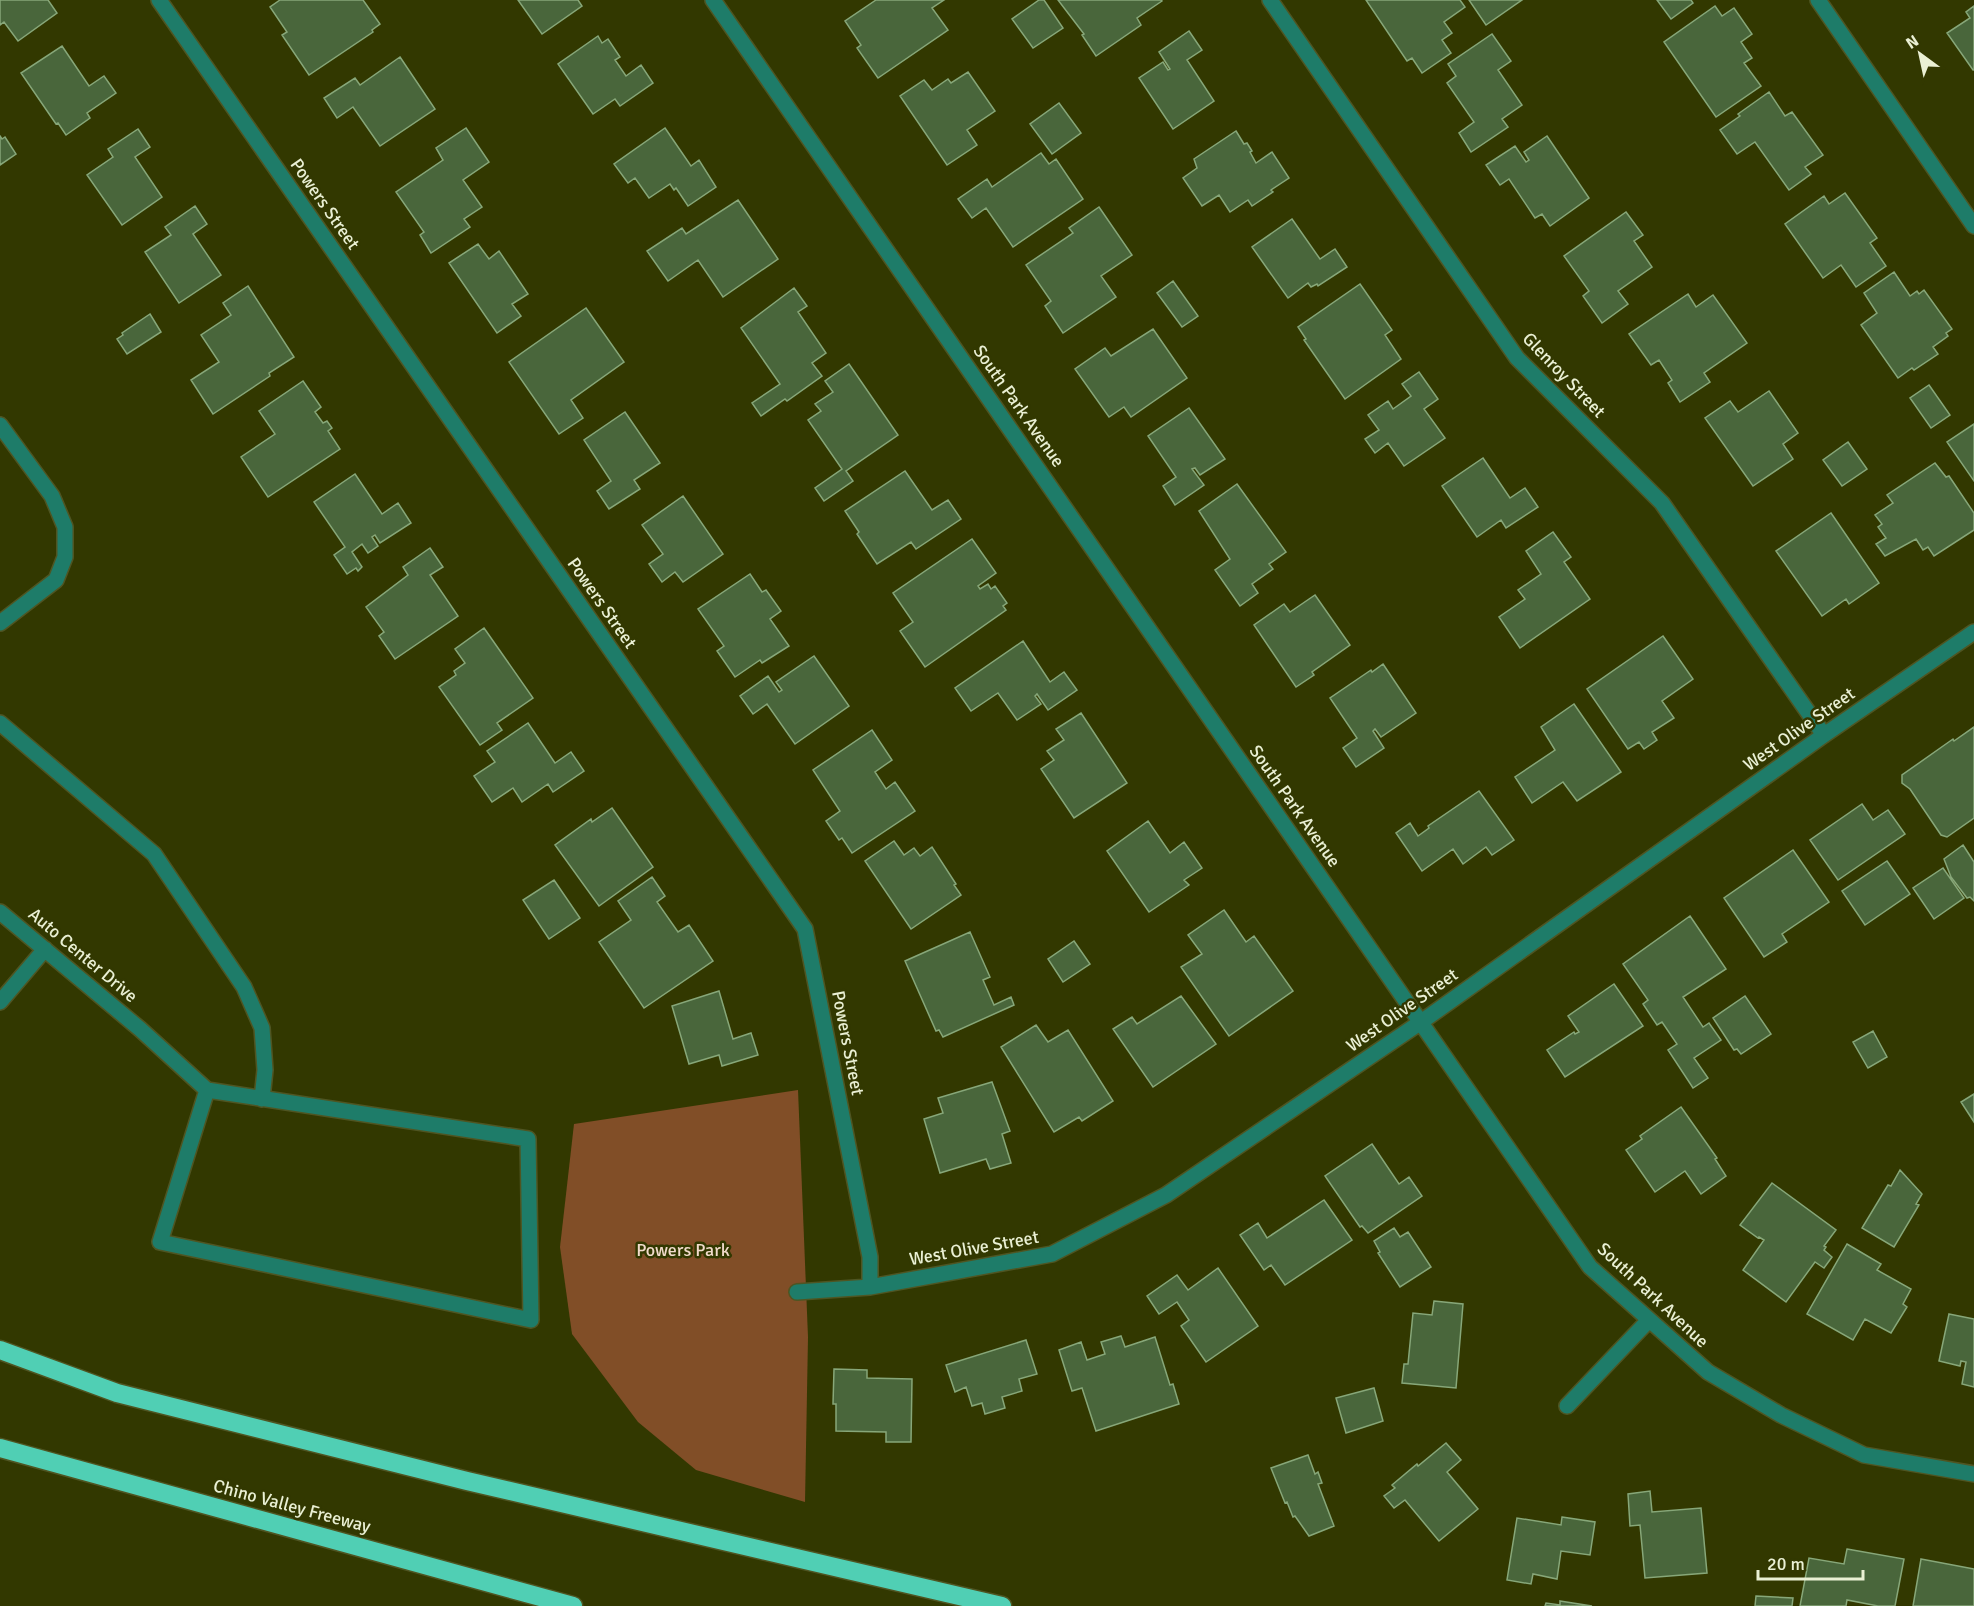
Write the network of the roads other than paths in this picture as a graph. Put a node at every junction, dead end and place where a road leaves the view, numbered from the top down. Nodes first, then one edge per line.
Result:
1 (159, 0) edge
2 (713, 0) edge
3 (1270, 0) edge
4 (1818, 0) edge
5 (1974, 226) edge
6 (0, 425) edge
7 (0, 623) edge
8 (1974, 632) edge
9 (0, 723) edge
10 (1824, 735) junction
11 (0, 912) edge
12 (45, 949) junction
13 (0, 1002) edge
14 (1421, 1022) junction
15 (207, 1090) junction
16 (262, 1099) junction
17 (870, 1287) junction
18 (798, 1292) dead end
19 (1649, 1320) junction
20 (0, 1350) edge
21 (1567, 1406) dead end
22 (0, 1448) edge
23 (1974, 1474) edge
24 (573, 1606) edge
25 (1002, 1606) edge

1 - 17 street, Powers Street
2 - 14 street, South Park Avenue
3 - 10 street, Glenroy Street
4 - 5 street
6 - 7 street
8 - 10 street, West Olive Street
9 - 16 street
10 - 14 street, West Olive Street
11 - 12 street, Auto Center Drive
12 - 13 street
12 - 15 street, Auto Center Drive
14 - 17 street, West Olive Street
14 - 19 street, South Park Avenue
15 - 16 street
15 - 16 street
17 - 18 street, West Olive Street
19 - 21 street
19 - 23 street, South Park Avenue
20 - 25 highway
22 - 24 highway, Chino Valley Freeway

